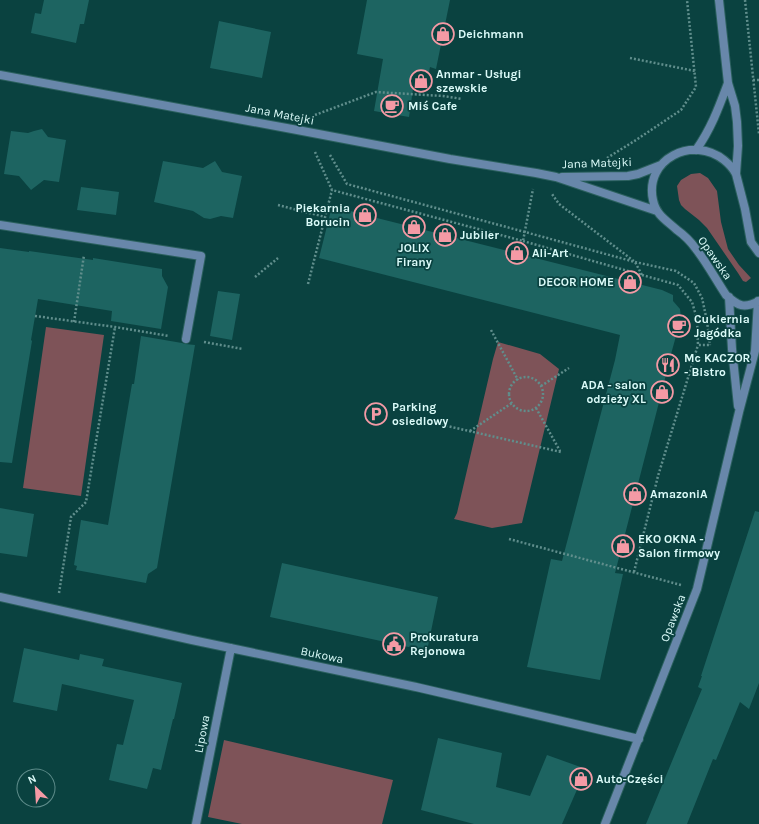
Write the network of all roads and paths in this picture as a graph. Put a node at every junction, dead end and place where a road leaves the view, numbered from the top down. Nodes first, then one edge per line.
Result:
1 (687, 0) edge
2 (719, 0) edge
3 (745, 0) edge
4 (630, 58) dead end
5 (695, 72) junction
6 (0, 75) edge
7 (753, 80) junction
8 (759, 80) edge
9 (728, 83) junction
10 (462, 99) dead end
11 (292, 128) junction
12 (307, 132) junction
13 (317, 134) junction
14 (759, 134) edge
15 (696, 150) junction
16 (605, 159) dead end
17 (661, 165) junction
18 (536, 173) junction
19 (736, 174) junction
20 (556, 177) junction
21 (332, 190) junction
22 (278, 205) dead end
23 (657, 211) junction
24 (325, 217) junction
25 (0, 225) edge
26 (525, 232) junction
27 (86, 239) junction
28 (523, 241) junction
29 (759, 253) edge
30 (278, 258) dead end
31 (635, 262) junction
32 (642, 275) junction
33 (255, 277) dead end
34 (308, 284) dead end
35 (729, 297) junction
36 (759, 301) edge
37 (35, 316) dead end
38 (74, 322) junction
39 (491, 330) dead end
40 (186, 339) dead end
41 (698, 345) junction
42 (569, 368) dead end
43 (518, 380) junction
44 (541, 386) junction
45 (512, 403) junction
46 (536, 408) junction
47 (739, 412) junction
48 (434, 423) dead end
49 (470, 431) junction
50 (509, 539) dead end
51 (634, 572) junction
52 (697, 589) junction
53 (0, 597) edge
54 (57, 610) junction
55 (231, 648) junction
56 (639, 739) junction
57 (196, 824) edge
58 (605, 824) edge

1 - 5 path
2 - 9 street
3 - 7 path
4 - 5 path
5 - 16 path
6 - 11 street, Jana Matejki
7 - 8 path
7 - 14 path
9 - 15 street
9 - 19 street
10 - 11 path
11 - 12 street, Jana Matejki
12 - 13 street, Jana Matejki
12 - 21 path
13 - 18 street, Jana Matejki
13 - 26 path
15 - 17 street
15 - 19 street
17 - 20 street, Jana Matejki
17 - 23 street
18 - 20 street, Jana Matejki
18 - 26 path
18 - 31 path
19 - 29 street
20 - 23 street, Jana Matejki
21 - 24 path
21 - 28 path
22 - 24 path
23 - 35 street, Opawska
24 - 34 path
25 - 27 street
26 - 28 path
26 - 31 path
27 - 38 path
27 - 40 street
28 - 32 path
30 - 33 path
31 - 32 path
31 - 41 path
32 - 41 path
35 - 36 street, Opawska
35 - 47 street, Opawska
36 - 47 street, Opawska
37 - 38 path
38 - 54 path
39 - 43 path
41 - 51 path
42 - 44 path
43 - 44 path
43 - 45 path
44 - 46 path
45 - 46 path
45 - 49 path
46 - 49 path
47 - 52 street, Opawska
48 - 49 path
50 - 51 path
51 - 52 path
52 - 56 street, Opawska
53 - 54 street, Bukowa
54 - 55 street, Bukowa
55 - 56 street, Bukowa
55 - 57 street, Lipowa
56 - 58 street, Opawska

